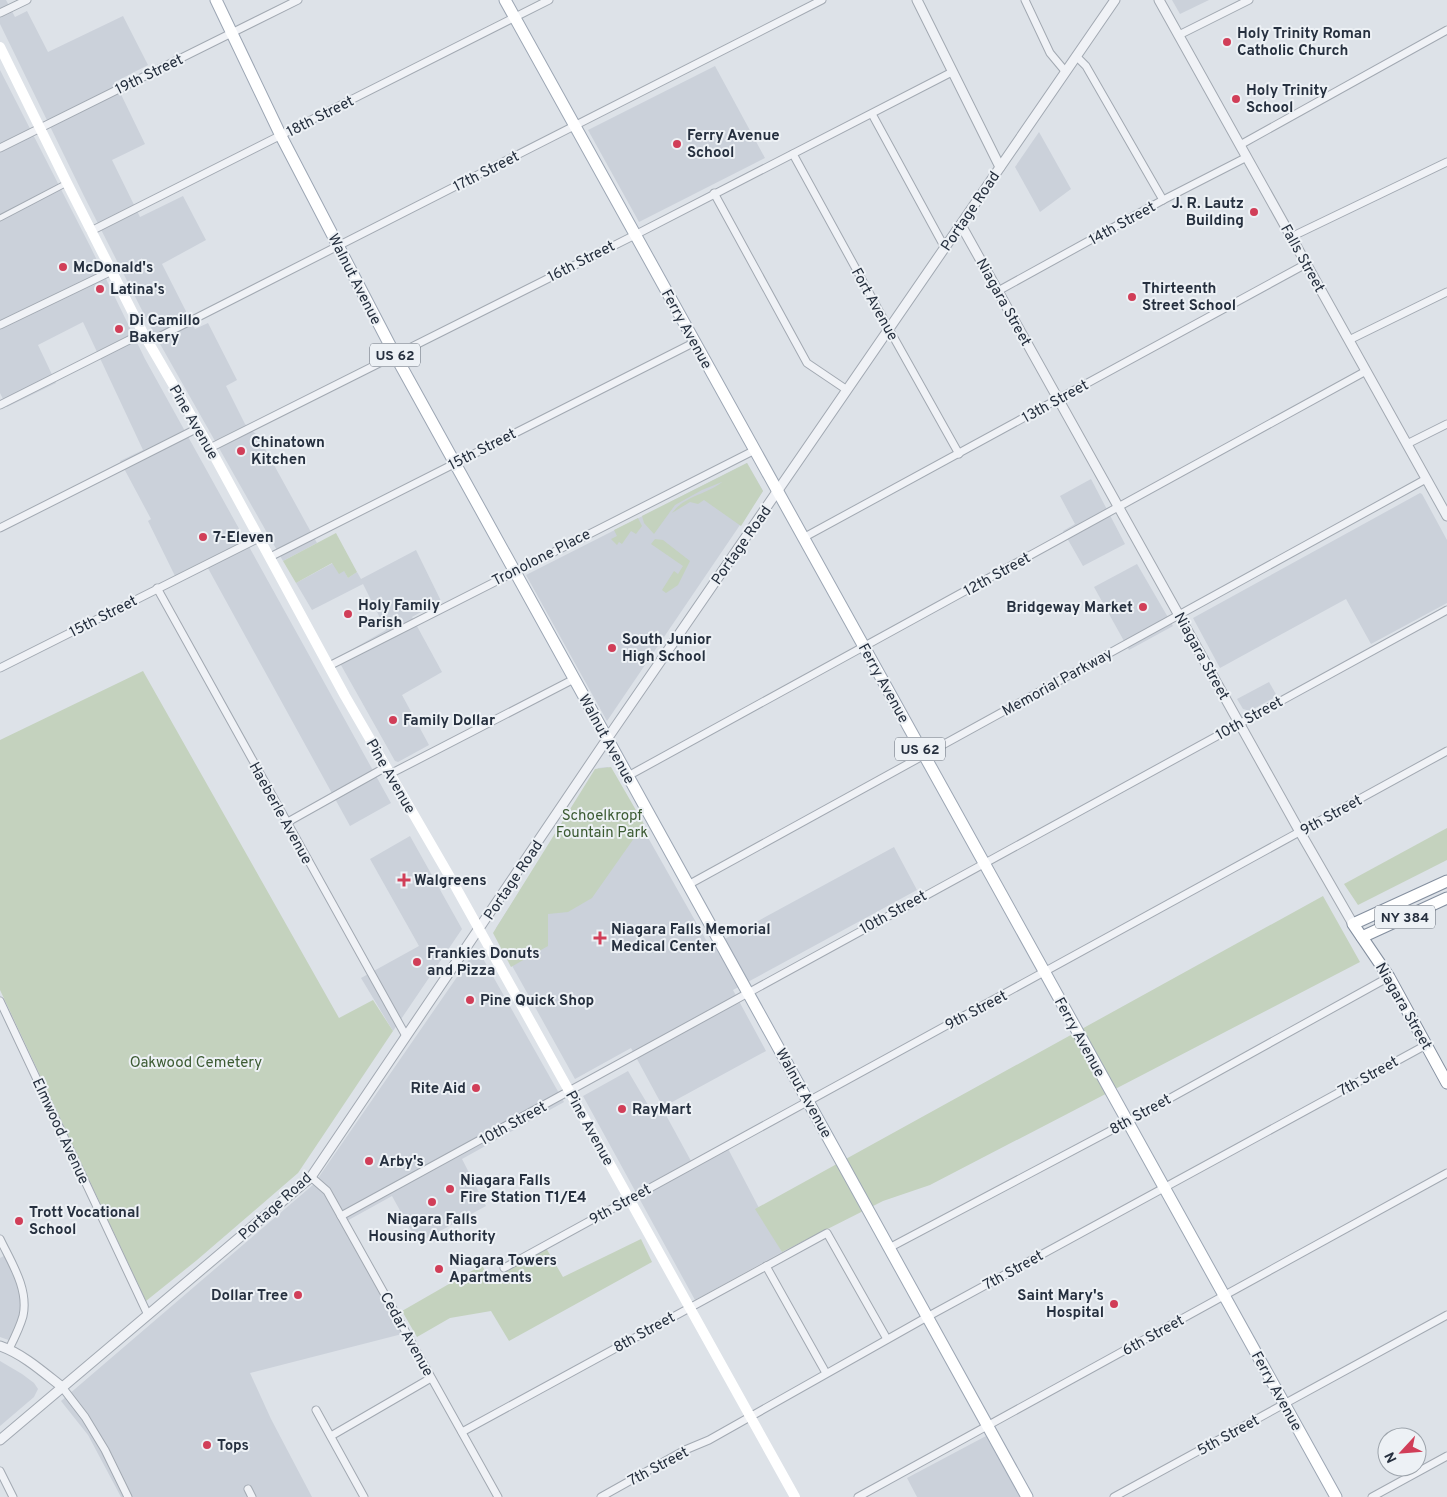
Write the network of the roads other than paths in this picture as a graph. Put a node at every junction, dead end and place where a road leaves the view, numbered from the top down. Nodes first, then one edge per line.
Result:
1 (27, 0) edge
2 (216, 0) edge
3 (298, 0) edge
4 (505, 0) edge
5 (548, 0) edge
6 (822, 0) edge
7 (917, 0) edge
8 (1026, 0) edge
9 (1115, 0) edge
10 (1159, 0) edge
11 (1249, 0) edge
12 (0, 13) edge
13 (514, 17) junction
14 (1447, 30) edge
15 (233, 33) junction
16 (1179, 35) junction
17 (0, 47) edge
18 (1076, 56) junction
19 (1065, 71) junction
20 (952, 72) junction
21 (872, 114) junction
22 (575, 126) junction
23 (40, 128) junction
24 (281, 136) junction
25 (1240, 145) junction
26 (0, 148) edge
27 (793, 154) junction
28 (1247, 157) junction
29 (1447, 162) edge
30 (1000, 167) junction
31 (67, 183) junction
32 (714, 193) junction
33 (1163, 200) junction
34 (0, 218) edge
35 (961, 225) junction
36 (92, 231) junction
37 (635, 235) junction
38 (1292, 237) junction
39 (338, 247) junction
40 (945, 248) junction
41 (1306, 264) junction
42 (112, 271) junction
43 (998, 291) junction
44 (1447, 292) edge
45 (0, 325) edge
46 (889, 329) junction
47 (146, 338) junction
48 (1349, 340) junction
49 (695, 342) junction
50 (395, 355) junction
51 (1366, 371) junction
52 (847, 390) junction
53 (1059, 400) junction
54 (0, 405) edge
55 (1447, 424) edge
56 (198, 428) junction
57 (1407, 444) junction
58 (210, 448) junction
59 (754, 450) junction
60 (959, 454) junction
61 (454, 463) junction
62 (1426, 480) junction
63 (778, 492) junction
64 (1119, 507) junction
65 (1447, 516) edge
66 (0, 528) edge
67 (259, 538) junction
68 (804, 538) junction
69 (270, 557) junction
70 (514, 571) junction
71 (156, 588) junction
72 (1447, 610) edge
73 (1179, 614) junction
74 (864, 646) junction
75 (329, 666) junction
76 (0, 668) edge
77 (574, 679) junction
78 (1239, 723) junction
79 (607, 739) junction
80 (1447, 752) edge
81 (924, 755) junction
82 (388, 770) junction
83 (628, 776) junction
84 (286, 823) junction
85 (1300, 832) junction
86 (984, 862) junction
87 (1447, 881) edge
88 (688, 886) junction
89 (1447, 898) edge
90 (1354, 924) junction
91 (479, 930) junction
92 (1362, 937) junction
93 (1044, 972) junction
94 (1389, 978) junction
95 (748, 992) junction
96 (0, 1001) edge
97 (406, 1036) junction
98 (1426, 1045) junction
99 (1447, 1083) edge
100 (569, 1092) junction
101 (808, 1101) junction
102 (1127, 1122) junction
103 (1447, 1173) edge
104 (311, 1177) junction
105 (1164, 1188) junction
106 (629, 1199) junction
107 (341, 1216) junction
108 (0, 1239) edge
109 (889, 1248) junction
110 (766, 1266) junction
111 (504, 1268) dead end
112 (1224, 1296) junction
113 (690, 1308) junction
114 (148, 1315) junction
115 (1447, 1316) edge
116 (927, 1317) junction
117 (887, 1339) junction
118 (4, 1347) edge
119 (826, 1373) junction
120 (431, 1378) junction
121 (62, 1387) junction
122 (1284, 1405) junction
123 (316, 1410) dead end
124 (750, 1417) junction
125 (987, 1425) junction
126 (462, 1432) junction
127 (331, 1436) junction
128 (0, 1440) edge
129 (1447, 1456) edge
130 (0, 1471) edge
131 (248, 1489) dead end
132 (12, 1497) edge
133 (128, 1497) edge
134 (252, 1497) edge
135 (364, 1497) edge
136 (498, 1497) edge
137 (601, 1497) edge
138 (795, 1497) edge
139 (858, 1497) edge
140 (1027, 1497) edge
141 (1114, 1497) edge
142 (1336, 1497) edge
143 (1372, 1497) edge

1 - 12 street
2 - 15 main road, Walnut Avenue / US 62
3 - 15 street, 19th Street
4 - 13 main road, Ferry Avenue / US 62
5 - 13 street, 18th Street
6 - 22 street, 17th Street
7 - 20 street
8 - 19 street
9 - 18 street, Portage Road
10 - 16 street, Falls Street
11 - 16 street
13 - 22 main road, Ferry Avenue / US 62
13 - 24 street, 18th Street
14 - 25 street
15 - 23 street, 19th Street
15 - 24 main road, Walnut Avenue / US 62
16 - 25 street, Falls Street
17 - 23 main road, Pine Avenue
18 - 19 street, Portage Road
18 - 33 street
19 - 30 street, Portage Road
20 - 21 street, 16th Street
20 - 30 street
21 - 27 street, 16th Street
21 - 40 street
22 - 37 main road, Ferry Avenue / US 62
22 - 39 street, 17th Street
23 - 26 street, 19th Street
23 - 31 main road, Pine Avenue
24 - 36 street, 18th Street
24 - 39 main road, Walnut Avenue / US 62
25 - 28 street, Falls Street
27 - 32 street, 16th Street
27 - 46 street, Fort Avenue
28 - 33 street, 14th Street
28 - 38 street, Falls Street
29 - 38 street
30 - 35 street, Portage Road
31 - 34 street
31 - 36 main road, Pine Avenue
32 - 37 street, 16th Street
32 - 52 street
33 - 43 street, 14th Street
35 - 40 street, Portage Road
35 - 43 street, Niagara Street
36 - 42 main road, Pine Avenue
37 - 49 main road, Ferry Avenue / US 62
37 - 50 street, 16th Street
38 - 41 street, Falls Street
39 - 47 street, 17th Street
39 - 50 main road, Walnut Avenue / US 62
40 - 46 street, Portage Road
41 - 48 street, Falls Street
41 - 53 street, 13th Street
42 - 45 street
42 - 47 main road, Pine Avenue
43 - 53 street, Niagara Street
44 - 48 street
46 - 52 street, Portage Road
46 - 60 street, Fort Avenue
47 - 54 street, 17th Street
47 - 56 main road, Pine Avenue
48 - 51 street, Falls Street
49 - 59 main road, Ferry Avenue / US 62
49 - 61 street, 15th Street
50 - 58 street, 16th Street
50 - 61 main road, Walnut Avenue / US 62
51 - 57 street, Falls Street
51 - 64 street, 12th Street
52 - 63 street, Portage Road
53 - 60 street, 13th Street
53 - 64 street, Niagara Street
55 - 57 street
56 - 58 main road, Pine Avenue
56 - 66 street
57 - 62 street, Falls Street
58 - 67 main road, Pine Avenue
59 - 63 main road, Ferry Avenue / US 62
59 - 70 street, Tronolone Place
60 - 68 street, 13th Street
61 - 69 street, 15th Street
61 - 70 main road, Walnut Avenue / US 62
62 - 65 street, Falls Street
62 - 73 street, Memorial Parkway
63 - 68 main road, Ferry Avenue / US 62
63 - 79 street, Portage Road
64 - 73 street, Niagara Street
64 - 74 street, 12th Street
67 - 69 main road, Pine Avenue
67 - 71 street, 15th Street
68 - 74 main road, Ferry Avenue / US 62
69 - 75 main road, Pine Avenue
70 - 75 street, Tronolone Place
70 - 77 main road, Walnut Avenue / US 62
71 - 76 street, 15th Street
71 - 84 street, Haeberle Avenue
72 - 78 street, 10th Street
73 - 78 street, Niagara Street
73 - 81 street, Memorial Parkway
74 - 81 main road, Ferry Avenue / US 62
74 - 83 street, 12th Street
75 - 82 main road, Pine Avenue
77 - 79 main road, Walnut Avenue / US 62
77 - 82 street
78 - 85 street, Niagara Street
78 - 86 street, 10th Street
79 - 83 main road, Walnut Avenue / US 62
79 - 91 street, Portage Road
80 - 85 street, 9th Street
81 - 86 main road, Ferry Avenue / US 62
81 - 88 street, Memorial Parkway
82 - 84 street
82 - 91 main road, Pine Avenue
83 - 88 main road, Walnut Avenue / US 62
84 - 97 street, Haeberle Avenue
85 - 90 street, Niagara Street
85 - 93 street, 9th Street
86 - 93 main road, Ferry Avenue / US 62
86 - 95 street, 10th Street
87 - 90 main road, NY 384
88 - 95 main road, Walnut Avenue / US 62
89 - 92 main road, NY 384
90 - 92 main road, Niagara Street / NY 384
91 - 97 street, Portage Road
91 - 100 main road, Pine Avenue
92 - 94 main road, Niagara Street / NY 384
93 - 101 street, 9th Street
93 - 102 main road, Ferry Avenue / US 62
94 - 98 main road, Niagara Street / NY 384
94 - 102 street, 8th Street
95 - 100 street, 10th Street
95 - 101 main road, Walnut Avenue / US 62
96 - 114 street, Elmwood Avenue
97 - 104 street, Portage Road
98 - 99 main road, Niagara Street / NY 384
98 - 105 street, 7th Street
100 - 106 main road, Pine Avenue
100 - 107 street, 10th Street
101 - 106 street, 9th Street
101 - 109 main road, Walnut Avenue / US 62
102 - 105 main road, Ferry Avenue / US 62
102 - 109 street, 8th Street
103 - 112 street, 6th Street
104 - 107 street, Cedar Avenue
104 - 114 street, Portage Road
105 - 112 main road, Ferry Avenue / US 62
105 - 116 street, 7th Street
106 - 111 street, 9th Street
106 - 113 main road, Pine Avenue
107 - 120 street, Cedar Avenue
108 - 118 street
109 - 116 main road, Walnut Avenue / US 62
110 - 113 street, 8th Street
110 - 117 street, 8th Street
110 - 119 street
112 - 122 main road, Ferry Avenue / US 62
112 - 125 street, 6th Street
113 - 124 main road, Pine Avenue
113 - 126 street, 8th Street
114 - 121 street, Portage Road
115 - 122 street, 5th Street
116 - 117 street, 7th Street
116 - 125 main road, Walnut Avenue / US 62
117 - 119 street, 7th Street
118 - 121 street
119 - 124 street, 7th Street
120 - 126 street, Cedar Avenue
120 - 127 street
121 - 128 street, Portage Road
121 - 133 street
122 - 141 street, 5th Street
122 - 142 main road, Ferry Avenue / US 62
123 - 127 street
124 - 137 street, 7th Street
124 - 138 main road, Pine Avenue
125 - 139 street, 6th Street
125 - 140 main road, Walnut Avenue / US 62
126 - 136 street, Cedar Avenue
127 - 135 street
129 - 143 street
130 - 132 street
131 - 134 street

